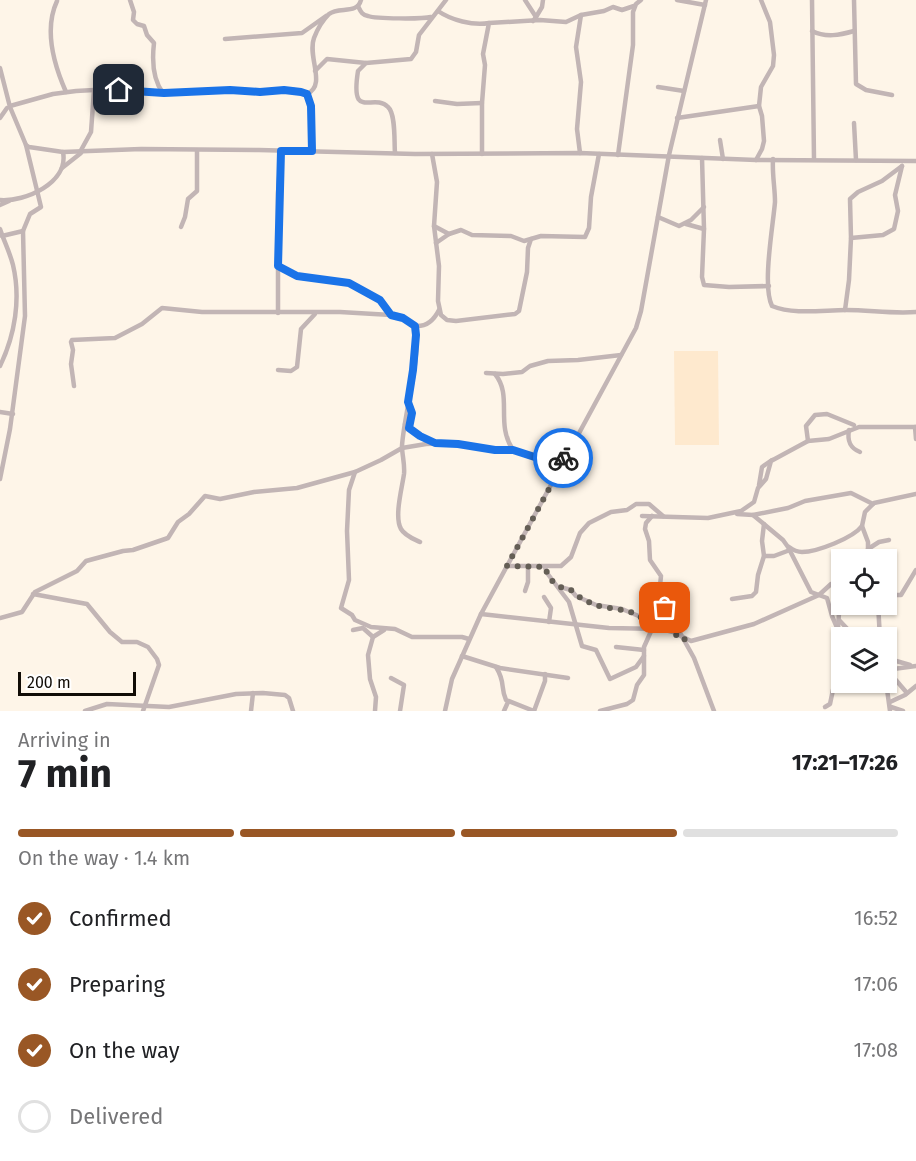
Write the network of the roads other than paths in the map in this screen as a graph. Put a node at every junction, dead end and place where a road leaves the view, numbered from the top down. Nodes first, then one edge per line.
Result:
1 (130, 0) edge
2 (361, 0) edge
3 (446, 0) edge
4 (525, 0) edge
5 (543, 0) edge
6 (639, 0) edge
7 (677, 0) edge
8 (761, 0) edge
9 (812, 0) edge
10 (854, 0) edge
11 (57, 1) edge
12 (692, 1) edge
13 (702, 2) edge
14 (358, 6) junction
15 (634, 6) junction
16 (438, 11) junction
17 (591, 13) junction
18 (328, 15) junction
19 (581, 15) junction
20 (433, 16) junction
21 (535, 19) junction
22 (489, 23) junction
23 (581, 23) junction
24 (812, 31) junction
25 (854, 31) junction
26 (225, 39) dead end
27 (366, 63) junction
28 (0, 68) edge
29 (315, 71) junction
30 (658, 87) dead end
31 (94, 90) junction
32 (684, 91) junction
33 (66, 92) junction
34 (164, 93) junction
35 (307, 94) junction
36 (892, 95) dead end
37 (435, 101) dead end
38 (482, 103) junction
39 (759, 106) junction
40 (9, 107) junction
41 (0, 110) edge
42 (0, 118) edge
43 (677, 118) junction
44 (854, 123) dead end
45 (720, 140) dead end
46 (26, 145) junction
47 (197, 151) junction
48 (281, 151) junction
49 (312, 151) junction
50 (63, 152) junction
51 (81, 152) junction
52 (395, 153) junction
53 (580, 153) junction
54 (432, 154) junction
55 (482, 154) junction
56 (599, 154) junction
57 (618, 155) junction
58 (669, 155) junction
59 (702, 158) junction
60 (723, 159) junction
61 (773, 159) junction
62 (814, 159) junction
63 (756, 160) junction
64 (856, 160) junction
65 (916, 161) edge
66 (903, 163) junction
67 (62, 168) junction
68 (38, 192) junction
69 (0, 200) edge
70 (12, 200) junction
71 (0, 205) edge
72 (704, 207) junction
73 (658, 217) junction
74 (686, 224) junction
75 (434, 226) junction
76 (181, 227) dead end
77 (0, 229) edge
78 (704, 229) junction
79 (23, 231) junction
80 (449, 234) junction
81 (2, 236) junction
82 (851, 238) junction
83 (531, 239) junction
84 (436, 243) junction
85 (278, 266) junction
86 (769, 286) junction
87 (439, 310) junction
88 (845, 310) junction
89 (916, 312) edge
90 (278, 313) junction
91 (315, 314) junction
92 (391, 315) junction
93 (415, 326) junction
94 (621, 355) junction
95 (0, 366) edge
96 (278, 370) dead end
97 (486, 373) dead end
98 (495, 374) junction
99 (74, 386) dead end
100 (0, 412) edge
101 (13, 414) junction
102 (854, 425) dead end
103 (407, 426) junction
104 (916, 427) edge
105 (849, 430) junction
106 (916, 439) edge
107 (808, 441) junction
108 (435, 443) junction
109 (402, 448) junction
110 (513, 450) junction
111 (860, 452) dead end
112 (567, 456) junction
113 (355, 472) junction
114 (0, 479) edge
115 (916, 494) edge
116 (873, 504) junction
117 (734, 513) junction
118 (753, 515) junction
119 (642, 516) dead end
120 (652, 516) junction
121 (663, 516) junction
122 (764, 523) junction
123 (862, 526) junction
124 (889, 540) dead end
125 (420, 542) dead end
126 (789, 549) junction
127 (868, 549) joint
128 (764, 556) junction
129 (507, 566) junction
130 (528, 567) junction
131 (545, 567) junction
132 (916, 570) edge
133 (831, 584) edge
134 (560, 587) junction
135 (525, 591) dead end
136 (33, 594) junction
137 (819, 595) junction
138 (897, 595) edge
139 (544, 597) dead end
140 (732, 599) dead end
141 (481, 614) junction
142 (839, 615) edge
143 (0, 618) edge
144 (839, 620) junction
145 (549, 622) junction
146 (575, 624) junction
147 (837, 627) edge
148 (838, 627) edge
149 (846, 627) edge
150 (650, 629) junction
151 (352, 630) dead end
152 (384, 630) junction
153 (373, 636) junction
154 (469, 639) junction
155 (685, 640) junction
156 (616, 647) dead end
157 (644, 650) junction
158 (462, 656) junction
159 (644, 656) junction
160 (897, 661) edge
161 (914, 666) edge
162 (496, 667) junction
163 (897, 668) edge
164 (545, 674) junction
165 (391, 678) dead end
166 (568, 678) dead end
167 (897, 681) edge
168 (916, 687) edge
169 (253, 693) junction
170 (833, 693) edge
171 (907, 693) junction
172 (508, 702) junction
173 (825, 707) dead end
174 (890, 707) edge
175 (97, 709) edge
176 (144, 709) edge
177 (86, 711) edge
178 (251, 711) edge
179 (293, 711) edge
180 (375, 711) edge
181 (400, 711) edge
182 (445, 711) edge
183 (504, 711) edge
184 (534, 711) edge
185 (600, 711) edge
186 (714, 711) edge
187 (903, 711) edge

1 - 34 street
2 - 14 street
3 - 16 street
4 - 21 street
5 - 21 street
6 - 15 street
7 - 12 street
8 - 39 street
9 - 24 street
10 - 25 street
11 - 33 street
12 - 13 street
13 - 32 street
14 - 18 street
14 - 20 street
15 - 17 street
15 - 57 street
16 - 20 street
16 - 22 street
17 - 19 street
17 - 23 street
18 - 26 street
18 - 29 street
19 - 21 street
19 - 23 street
20 - 27 street
21 - 22 street
22 - 38 street
23 - 53 street
24 - 25 street
24 - 62 street
25 - 36 street
27 - 29 street
27 - 52 street
28 - 40 street
29 - 35 street
30 - 32 street
31 - 33 street
31 - 34 street
31 - 51 street
32 - 43 street
33 - 40 street
34 - 35 street
35 - 49 street
37 - 38 street
38 - 55 street
39 - 43 street
39 - 63 street
40 - 41 street
40 - 42 street
40 - 46 street
43 - 58 street
44 - 64 street
45 - 60 street
46 - 50 street
46 - 68 street
47 - 48 street
47 - 51 street
47 - 76 street
48 - 49 street
48 - 85 street
49 - 52 street
50 - 51 street
50 - 67 street
51 - 67 street
52 - 54 street
53 - 55 street
53 - 56 street
54 - 55 street
54 - 75 street
56 - 57 street
56 - 83 street
57 - 58 street
58 - 59 street
58 - 73 street
59 - 60 street
59 - 72 street
60 - 63 street
61 - 62 street
61 - 63 street
61 - 86 street
62 - 64 street
64 - 66 street
65 - 66 street
66 - 82 street
66 - 82 street
67 - 68 street
68 - 70 street
68 - 79 street
69 - 70 street
70 - 71 street
72 - 74 street
72 - 78 street
73 - 74 street
73 - 94 street
74 - 78 street
75 - 80 street
75 - 84 street
77 - 81 street
78 - 86 street
79 - 81 street
79 - 101 street
80 - 83 street
80 - 84 street
81 - 95 street
82 - 88 street
83 - 87 street
84 - 87 street
85 - 90 street
85 - 92 street
86 - 88 street
87 - 93 street
88 - 89 street
90 - 91 street
90 - 99 street
91 - 92 street
91 - 96 street
92 - 93 street
93 - 103 street
94 - 98 street
94 - 112 street
97 - 98 street
98 - 110 street
100 - 101 street
101 - 114 street
102 - 107 street
103 - 108 street
103 - 109 street
104 - 105 street
104 - 106 street
105 - 107 street
105 - 111 street
107 - 117 street
108 - 109 street
108 - 110 street
109 - 113 street
109 - 125 street
110 - 112 street
112 - 129 street
113 - 136 street
113 - 152 street
115 - 116 street
116 - 118 street
116 - 123 street
117 - 118 street
117 - 121 street
118 - 122 street
119 - 120 street
120 - 121 street
120 - 155 street
121 - 131 street
122 - 126 street
122 - 128 street
123 - 126 street
123 - 127 street
124 - 127 street
126 - 128 street
126 - 137 street
128 - 140 street
129 - 130 street
129 - 141 street
130 - 131 street
130 - 135 street
131 - 134 street
132 - 138 street
133 - 137 street
134 - 146 street
134 - 150 street
136 - 143 street
136 - 176 street
137 - 147 street
137 - 155 street
139 - 145 street
141 - 145 street
141 - 154 street
142 - 144 street
144 - 148 street
144 - 149 street
145 - 146 street
146 - 150 street
146 - 159 street
150 - 155 street
150 - 157 street
151 - 153 street
152 - 153 street
152 - 154 street
153 - 180 street
154 - 158 street
155 - 186 street
156 - 157 street
157 - 159 street
158 - 162 street
158 - 182 street
159 - 185 street
160 - 161 street
161 - 163 street
162 - 164 street
162 - 172 street
164 - 166 street
164 - 184 street
165 - 181 street
167 - 171 street
168 - 171 street
169 - 176 street
169 - 178 street
169 - 179 street
170 - 173 street
171 - 174 street
172 - 183 street
172 - 184 street
174 - 187 street
175 - 176 street
175 - 177 street

